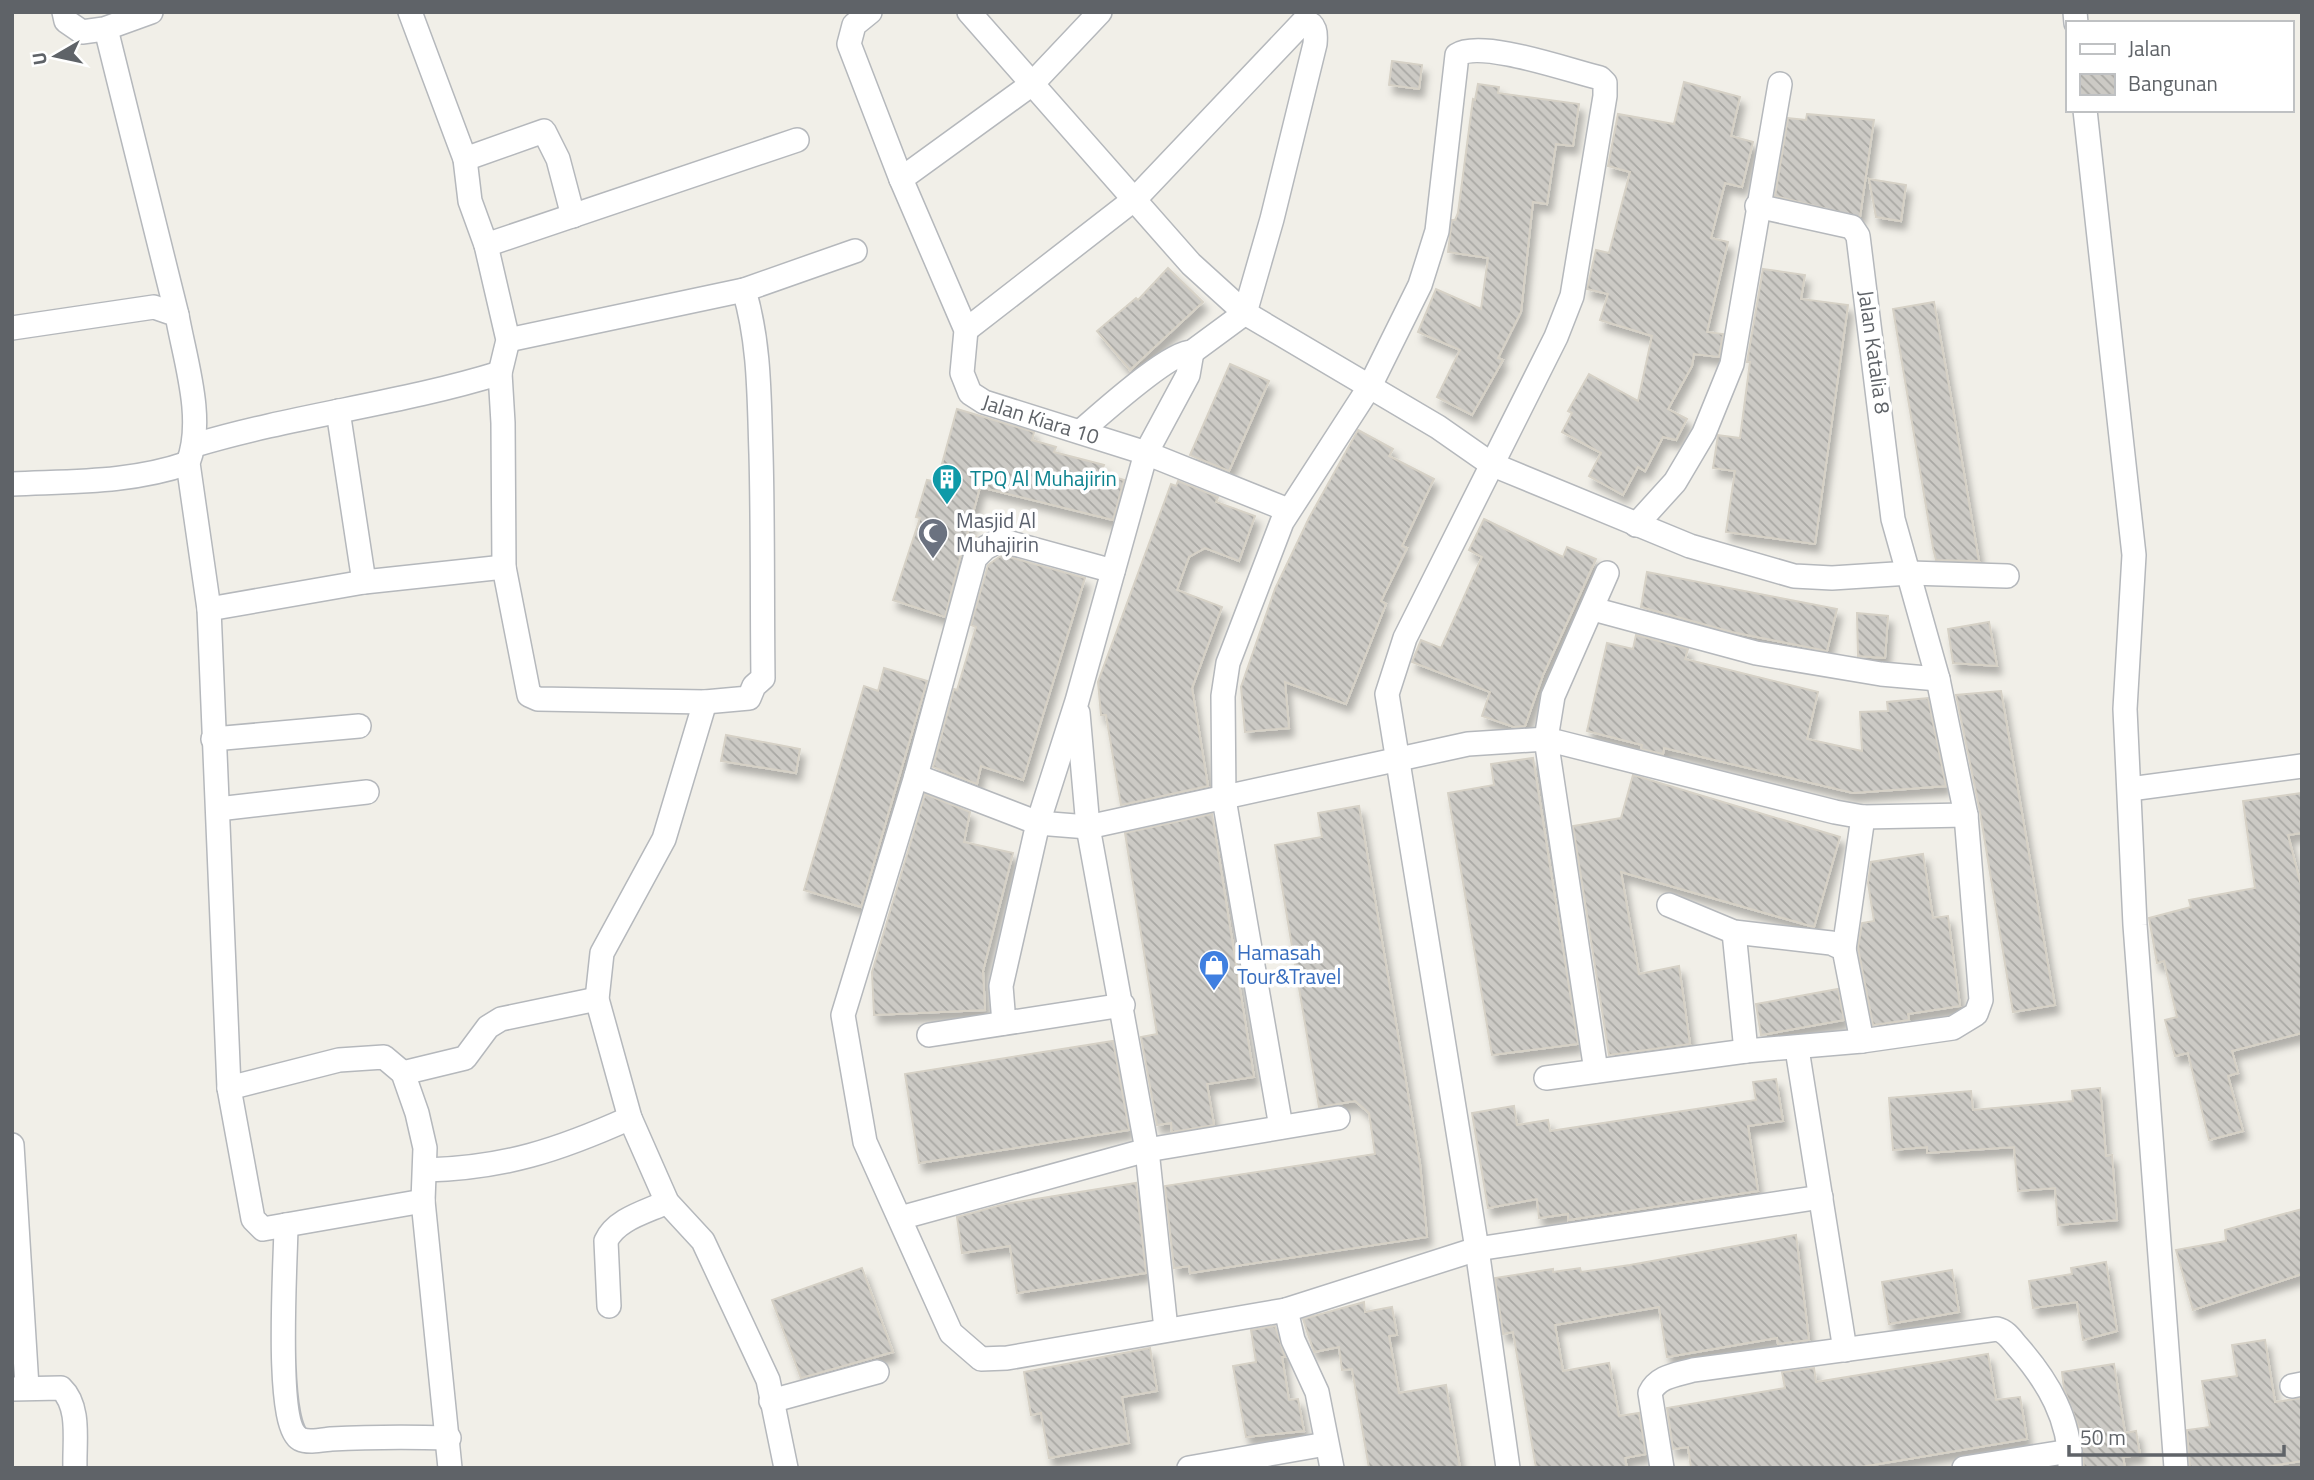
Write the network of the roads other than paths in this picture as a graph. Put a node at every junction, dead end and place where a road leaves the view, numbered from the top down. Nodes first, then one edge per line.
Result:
1 (64, 12) edge
2 (151, 12) edge
3 (870, 12) edge
4 (969, 12) edge
5 (1100, 12) edge
6 (414, 13) edge
7 (106, 29) junction
8 (1032, 84) junction
9 (1780, 84) dead end
10 (2085, 112) edge
11 (797, 140) dead end
12 (465, 159) junction
13 (901, 179) junction
14 (1136, 198) junction
15 (1756, 206) junction
16 (573, 216) junction
17 (486, 245) junction
18 (855, 251) dead end
19 (744, 290) junction
20 (1245, 313) junction
21 (177, 315) junction
22 (12, 328) edge
23 (966, 330) junction
24 (508, 340) junction
25 (1192, 352) junction
26 (500, 373) junction
27 (1370, 386) junction
28 (338, 411) junction
29 (1081, 431) junction
30 (1146, 453) junction
31 (192, 454) junction
32 (1491, 464) junction
33 (12, 484) edge
34 (1288, 510) junction
35 (1636, 525) junction
36 (504, 567) junction
37 (1113, 570) junction
38 (1607, 573) dead end
39 (1910, 573) junction
40 (2007, 576) dead end
41 (364, 582) junction
42 (209, 609) junction
43 (1593, 610) junction
44 (1938, 679) junction
45 (1077, 701) junction
46 (705, 702) junction
47 (359, 726) dead end
48 (214, 739) junction
49 (1546, 739) junction
50 (1397, 758) junction
51 (2302, 766) edge
52 (916, 776) junction
53 (2130, 789) junction
54 (367, 792) dead end
55 (1224, 799) junction
56 (218, 810) junction
57 (1966, 815) junction
58 (1863, 817) junction
59 (1038, 823) junction
60 (1088, 827) junction
61 (1669, 905) dead end
62 (1734, 932) junction
63 (1844, 949) junction
64 (597, 999) junction
65 (1123, 1005) junction
66 (1004, 1023) junction
67 (929, 1035) dead end
68 (1862, 1041) junction
69 (1797, 1049) junction
70 (1746, 1051) junction
71 (1596, 1072) junction
72 (403, 1073) junction
73 (1546, 1078) dead end
74 (229, 1088) junction
75 (630, 1118) junction
76 (1338, 1118) dead end
77 (1281, 1127) junction
78 (12, 1145) edge
79 (1147, 1150) junction
80 (426, 1170) junction
81 (1821, 1197) junction
82 (423, 1201) junction
83 (667, 1202) junction
84 (900, 1218) junction
85 (286, 1224) junction
86 (1477, 1249) junction
87 (609, 1306) dead end
88 (1286, 1310) junction
89 (1166, 1329) junction
90 (1845, 1350) junction
91 (877, 1372) dead end
92 (20, 1388) edge
93 (771, 1401) junction
94 (449, 1438) junction
95 (1326, 1444) junction
96 (2070, 1460) edge
97 (75, 1468) edge
98 (450, 1468) edge
99 (786, 1468) edge
100 (1189, 1468) edge
101 (1332, 1468) edge
102 (1508, 1468) edge
103 (1662, 1468) edge
104 (1964, 1468) edge
105 (2176, 1468) edge

1 - 7 street
2 - 7 street
3 - 13 street, Jalan Kiara 10
4 - 8 street
5 - 8 street
6 - 12 street
7 - 21 street
8 - 13 street
8 - 14 street
9 - 15 street
10 - 53 street
11 - 16 street
12 - 16 street
12 - 17 street
13 - 23 street, Jalan Kiara 10
14 - 20 street
14 - 20 street
14 - 23 street
15 - 35 street
15 - 39 street, Jalan Katalia 8
16 - 17 street
17 - 24 street
18 - 19 street
19 - 24 street
19 - 46 street
20 - 25 street
20 - 27 street
21 - 22 street
21 - 31 street
23 - 29 street, Jalan Kiara 10
24 - 26 street
25 - 29 street
25 - 30 street
26 - 28 street
26 - 36 street
27 - 32 street
27 - 32 street
27 - 34 street
28 - 31 street
28 - 41 street
29 - 30 street, Jalan Kiara 10
30 - 34 street, Jalan Kiara 10
30 - 37 street
31 - 33 street
31 - 42 street
32 - 35 street
32 - 50 street
34 - 55 street
35 - 39 street
36 - 41 street
36 - 46 street
37 - 45 street
37 - 52 street
38 - 43 street
39 - 40 street
39 - 44 street, Jalan Katalia 8
41 - 42 street
42 - 48 street
43 - 44 street
43 - 49 street
44 - 57 street, Jalan Katalia 8
45 - 59 street
45 - 60 street
46 - 64 street
47 - 48 street
48 - 56 street
49 - 50 street
49 - 58 street
49 - 71 street
50 - 55 street
50 - 86 street
51 - 53 street
52 - 59 street
52 - 84 street
53 - 105 street
54 - 56 street
55 - 60 street
55 - 77 street
56 - 74 street
57 - 58 street
57 - 68 street, Jalan Katalia 8
58 - 63 street
59 - 60 street
59 - 66 street
60 - 65 street
61 - 62 street
62 - 63 street
62 - 70 street
63 - 68 street
64 - 72 street
64 - 75 street
65 - 66 street
65 - 79 street
66 - 67 street
68 - 69 street, Jalan Katalia 8
69 - 70 street, Jalan Katalia 8
69 - 81 street
70 - 71 street, Jalan Katalia 8
71 - 73 street, Jalan Katalia 8
72 - 74 street
72 - 80 street
74 - 85 street
75 - 80 street
75 - 83 street
76 - 77 street
77 - 79 street
78 - 92 street
79 - 84 street
79 - 89 street
80 - 82 street
81 - 86 street
81 - 90 street
82 - 85 street
82 - 94 street
83 - 87 street
83 - 93 street
84 - 89 street
85 - 94 street
86 - 88 street
86 - 102 street
88 - 89 street
88 - 95 street
90 - 96 street
90 - 103 street
91 - 93 street
92 - 97 street
93 - 99 street
94 - 98 street
95 - 100 street
95 - 101 street
96 - 104 street

